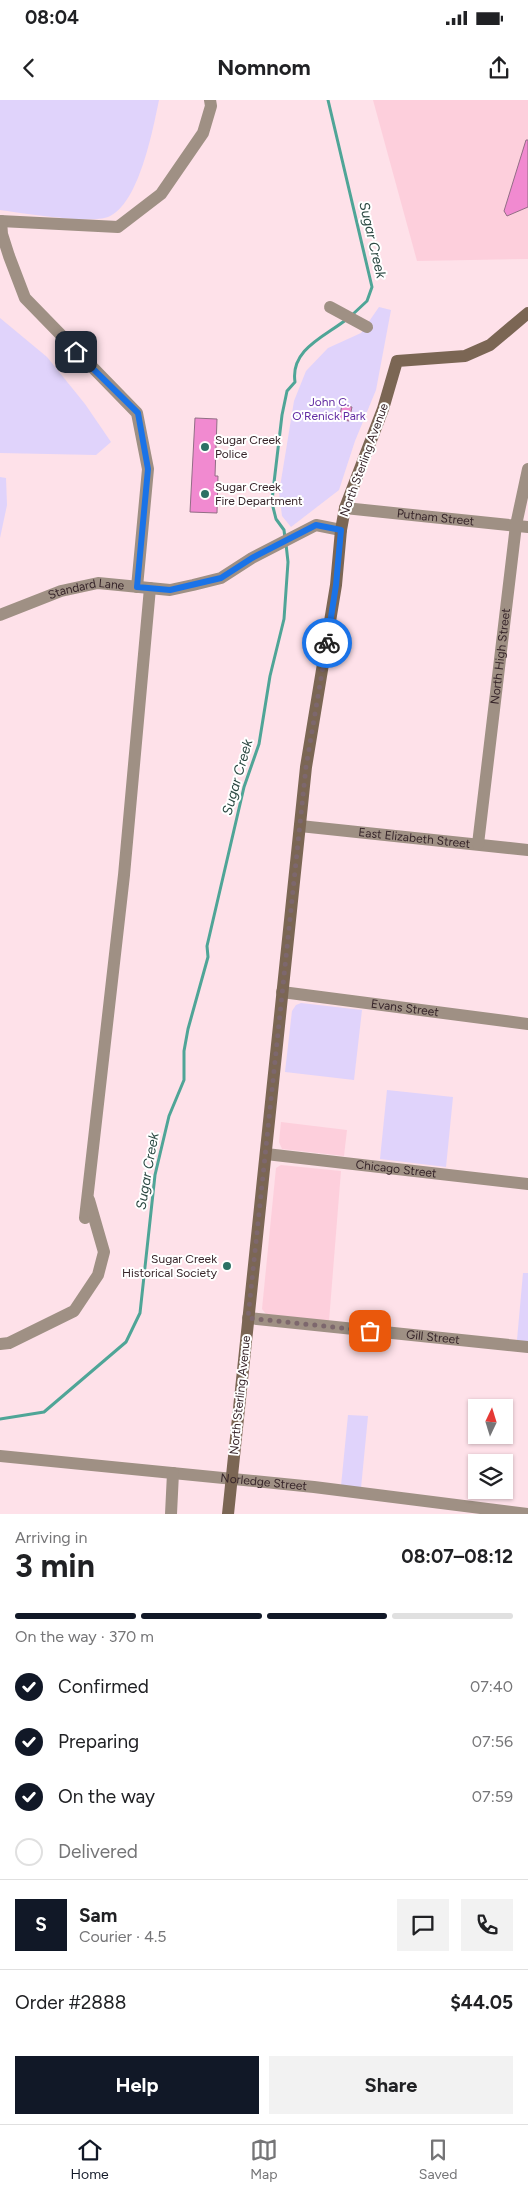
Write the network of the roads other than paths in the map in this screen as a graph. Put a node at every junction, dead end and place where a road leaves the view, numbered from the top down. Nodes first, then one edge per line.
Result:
1 (210, 100) edge
2 (1, 225) edge
3 (331, 308) dead end
4 (528, 313) edge
5 (362, 324) dead end
6 (528, 469) edge
7 (344, 508) junction
8 (522, 526) edge
9 (341, 530) junction
10 (143, 588) junction
11 (0, 615) edge
12 (300, 826) junction
13 (478, 844) junction
14 (528, 850) edge
15 (282, 992) junction
16 (528, 1024) edge
17 (266, 1154) junction
18 (528, 1184) edge
19 (87, 1194) junction
20 (84, 1218) dead end
21 (248, 1318) junction
22 (0, 1344) edge
23 (528, 1347) edge
24 (0, 1456) edge
25 (173, 1473) junction
26 (232, 1478) junction
27 (171, 1514) edge
28 (228, 1514) edge
29 (528, 1514) edge

1 - 2 street
2 - 10 street
3 - 5 street
4 - 7 main road, North Sterling Avenue
6 - 8 street, North High Street
7 - 8 street, Putnam Street
7 - 9 main road, North Sterling Avenue
8 - 13 street, North High Street
9 - 10 street, Standard Lane
9 - 12 main road, North Sterling Avenue
10 - 11 street, Standard Lane
10 - 19 street
12 - 13 street, East Elizabeth Street
12 - 15 main road, North Sterling Avenue
13 - 14 street, East Elizabeth Street
15 - 16 street, Evans Street
15 - 17 main road, North Sterling Avenue
17 - 18 street, Chicago Street
17 - 21 main road, North Sterling Avenue
19 - 20 street
19 - 22 street
21 - 23 street, Gill Street
21 - 26 main road, North Sterling Avenue
24 - 25 street, Norledge Street
25 - 26 street, Norledge Street
25 - 27 street
26 - 28 main road, North Sterling Avenue
26 - 29 street, Norledge Street

